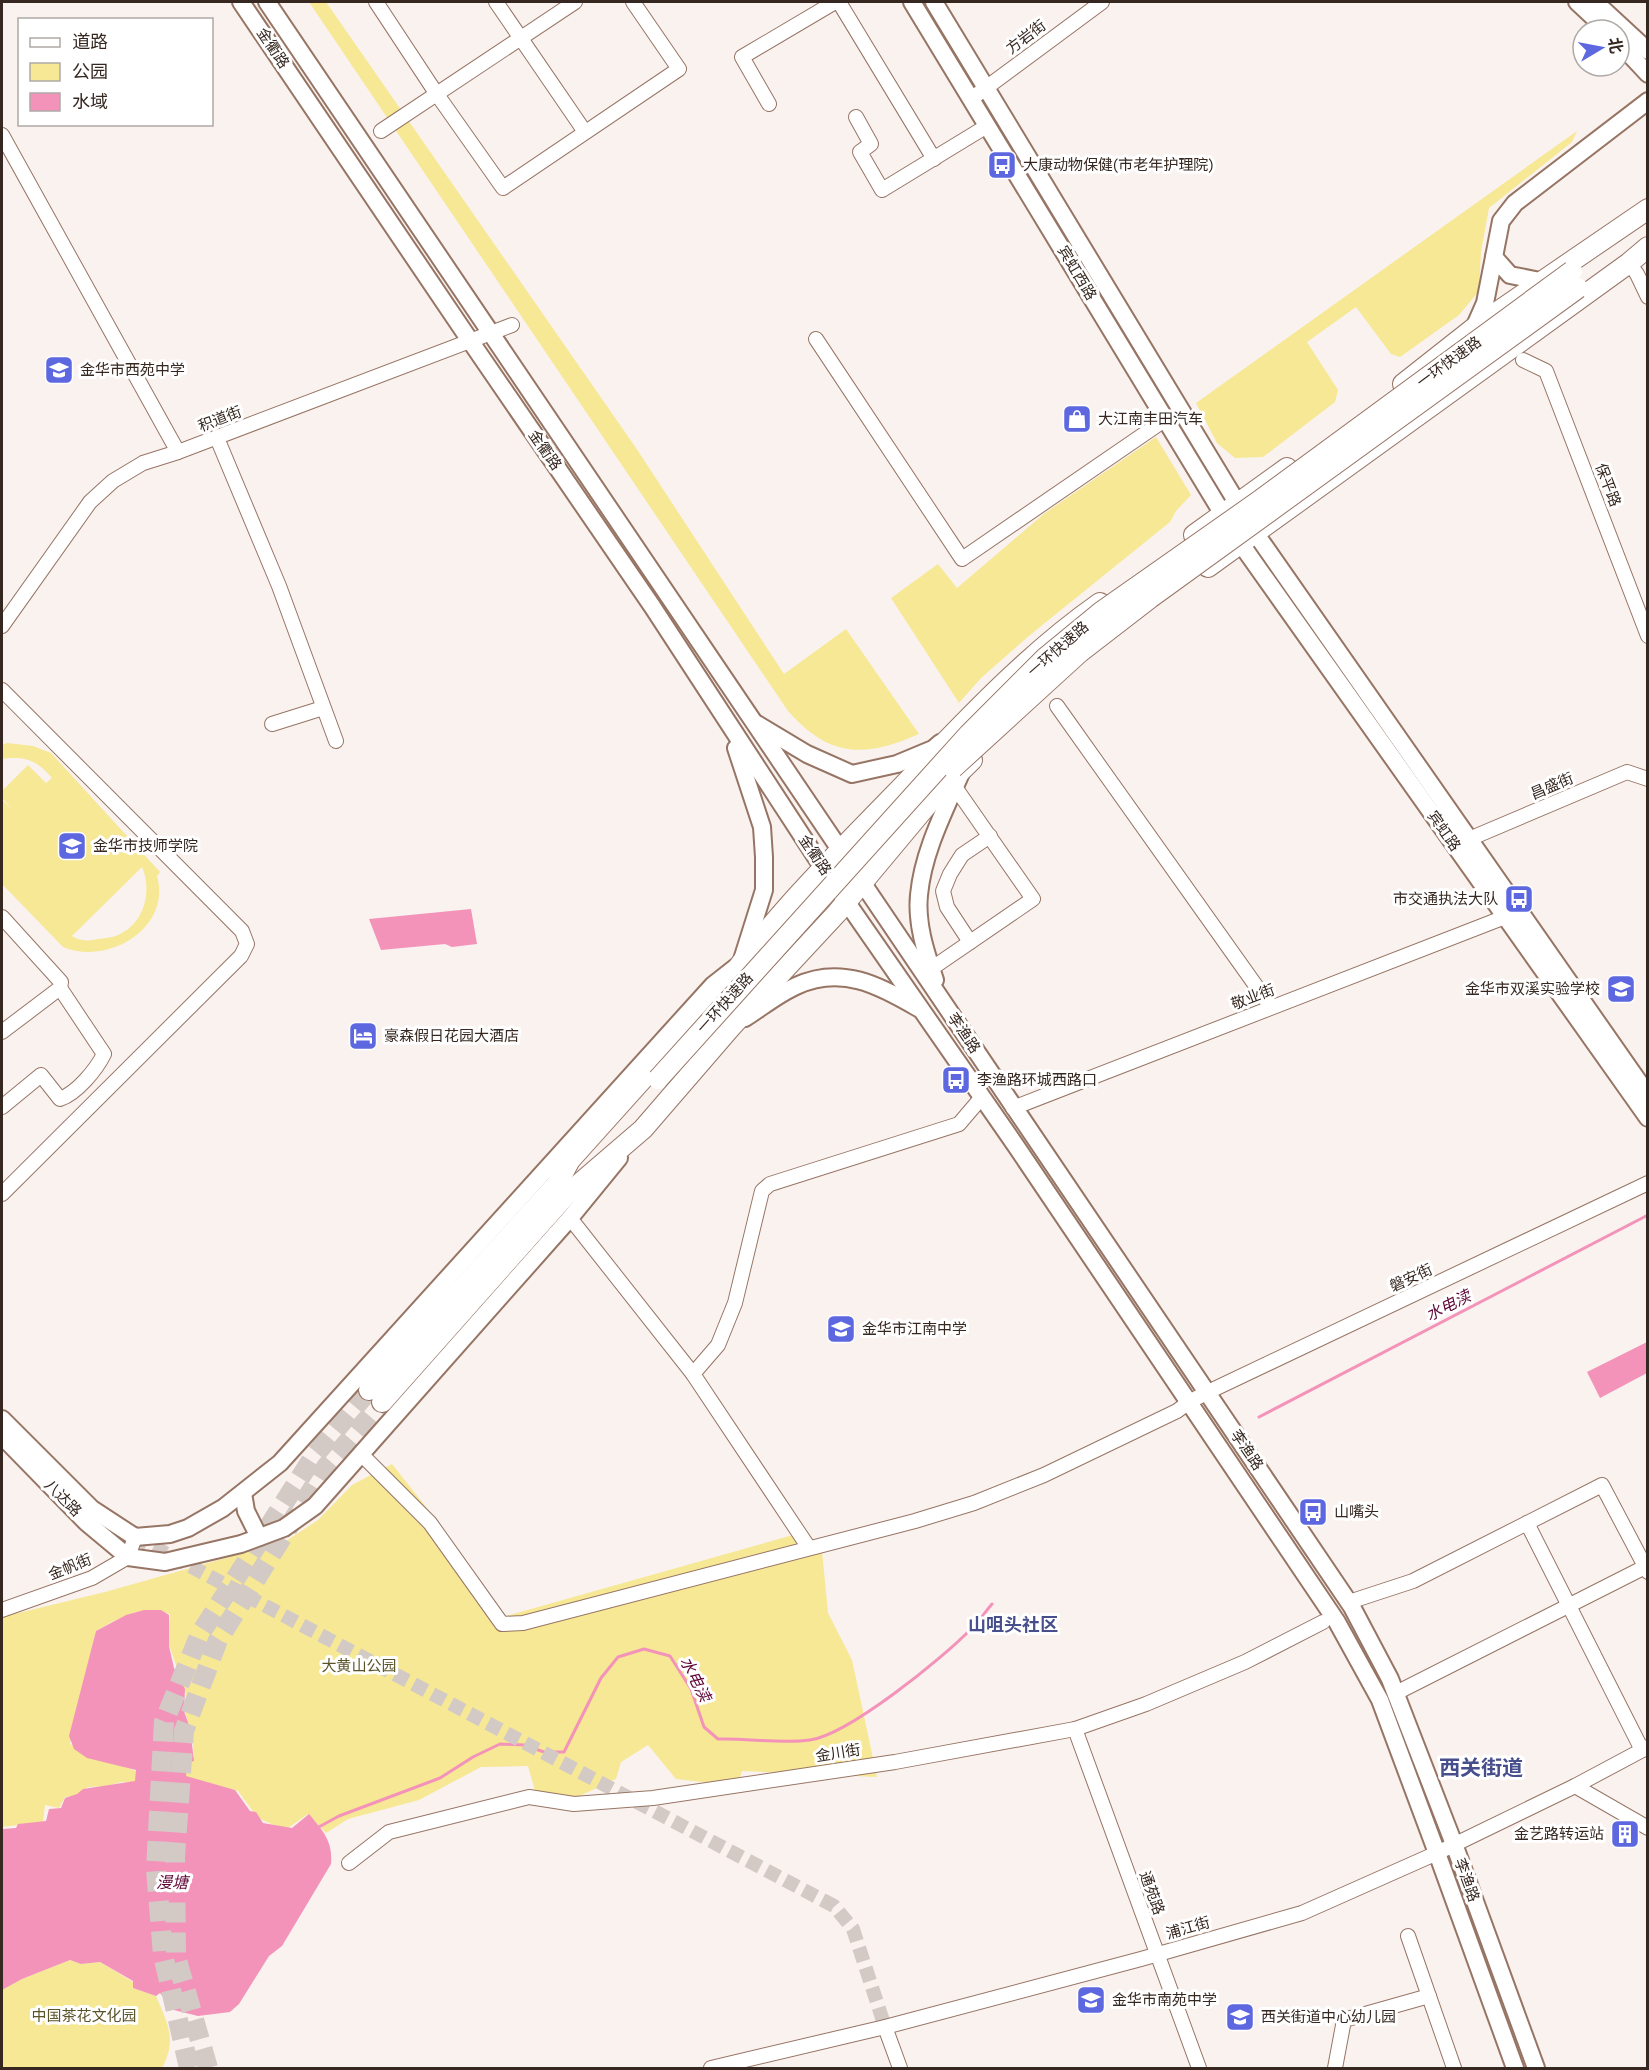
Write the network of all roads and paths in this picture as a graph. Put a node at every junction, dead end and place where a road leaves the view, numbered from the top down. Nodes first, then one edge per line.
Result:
1 (241, 2) edge
2 (267, 2) edge
3 (376, 2) edge
4 (496, 2) edge
5 (575, 2) edge
6 (633, 2) edge
7 (837, 2) edge
8 (912, 2) edge
9 (934, 2) edge
10 (1102, 2) edge
11 (1577, 2) edge
12 (1595, 2) edge
13 (1594, 18) edge
14 (520, 37) junction
15 (1647, 51) edge
16 (1631, 56) edge
17 (1647, 74) edge
18 (986, 88) junction
19 (436, 93) junction
20 (970, 99) junction
21 (1647, 101) edge
22 (770, 104) dead end
23 (856, 117) dead end
24 (987, 126) junction
25 (381, 130) dead end
26 (585, 132) junction
27 (2, 135) edge
28 (934, 159) junction
29 (1647, 209) edge
30 (1647, 214) edge
31 (1647, 237) edge
32 (1647, 248) edge
33 (1494, 257) junction
34 (1629, 264) junction
35 (1575, 279) junction
36 (1540, 281) junction
37 (1647, 297) edge
38 (512, 325) dead end
39 (1474, 328) junction
40 (491, 334) junction
41 (816, 339) dead end
42 (471, 342) junction
43 (1523, 360) dead end
44 (1166, 419) junction
45 (217, 438) junction
46 (178, 452) junction
47 (1230, 509) junction
48 (1249, 539) junction
49 (2, 626) edge
50 (1647, 636) edge
51 (2, 690) edge
52 (1057, 706) dead end
53 (323, 708) junction
54 (726, 721) junction
55 (754, 722) junction
56 (272, 724) dead end
57 (955, 732) junction
58 (336, 741) dead end
59 (964, 768) junction
60 (1647, 779) edge
61 (955, 787) junction
62 (990, 837) junction
63 (1469, 839) junction
64 (841, 850) junction
65 (823, 868) junction
66 (862, 881) junction
67 (846, 901) junction
68 (2, 917) edge
69 (1506, 917) junction
70 (970, 942) junction
71 (741, 963) junction
72 (928, 972) junction
73 (60, 988) junction
74 (1271, 1008) junction
75 (921, 1010) junction
76 (731, 1027) junction
77 (2, 1032) edge
78 (1647, 1095) edge
79 (982, 1097) junction
80 (2, 1107) edge
81 (1013, 1108) junction
82 (1647, 1118) edge
83 (643, 1129) junction
84 (1647, 1184) edge
85 (561, 1190) junction
86 (2, 1194) edge
87 (570, 1218) junction
88 (693, 1374) junction
89 (1208, 1392) junction
90 (375, 1396) tunnel mouth
91 (1190, 1402) junction
92 (2, 1419) edge
93 (2, 1436) edge
94 (361, 1454) junction
95 (243, 1493) junction
96 (1527, 1523) junction
97 (135, 1537) junction
98 (259, 1537) junction
99 (809, 1548) junction
100 (128, 1557) junction
101 (1646, 1569) edge
102 (1349, 1602) junction
103 (1569, 1606) junction
104 (2, 1610) edge
105 (1323, 1622) dead end
106 (1396, 1693) junction
107 (1075, 1730) junction
108 (1645, 1749) edge
109 (1575, 1786) junction
110 (1647, 1828) edge
111 (1454, 1844) junction
112 (1437, 1853) junction
113 (349, 1863) dead end
114 (1408, 1936) dead end
115 (1157, 1954) junction
116 (1429, 1996) junction
117 (885, 2027) junction
118 (711, 2068) edge
119 (900, 2068) edge
120 (1199, 2068) edge
121 (1335, 2068) edge
122 (1454, 2068) edge
123 (1515, 2068) edge
124 (1536, 2068) edge

1 - 42 main road, 金衢路
2 - 40 main road, 金衢路
3 - 19 street
4 - 14 street
5 - 14 street
6 - 26 street
7 - 22 street
7 - 28 street
8 - 20 main road, 宾虹西路
9 - 18 main road, 宾虹西路
10 - 18 street, 方岩街
11 - 13 main road
12 - 15 main road
14 - 19 street
14 - 26 street
16 - 17 main road
18 - 20 street, 方岩街
18 - 47 main road, 宾虹西路
19 - 25 street
19 - 26 street
20 - 24 main road, 宾虹西路
21 - 33 main road
23 - 28 street
24 - 28 street
24 - 44 main road, 宾虹西路
27 - 46 street
29 - 36 highway
30 - 35 highway, 一环快速路
31 - 35 highway, 一环快速路
32 - 34 highway
33 - 36 main road
33 - 39 main road
34 - 37 street
34 - 48 highway
35 - 85 highway, 一环快速路, bridge
36 - 39 highway
38 - 40 street, 积道街
39 - 47 highway
40 - 42 street, 积道街
40 - 55 main road, 金衢路
41 - 44 street
42 - 45 street, 积道街
42 - 54 main road, 金衢路
43 - 50 street, 保平路
44 - 47 main road, 宾虹西路
45 - 46 street, 积道街
45 - 53 street
46 - 49 street, 积道街
47 - 48 main road, 宾虹西路
47 - 57 highway
48 - 59 highway
48 - 63 main road, 宾虹路
48 - 69 main road, 宾虹路
51 - 86 street
52 - 74 street
53 - 56 street
53 - 58 street
54 - 65 main road, 金衢路
54 - 71 main road
55 - 57 main road
55 - 64 main road, 金衢路
57 - 64 highway
59 - 61 main road
59 - 66 highway
60 - 63 street, 昌盛街
61 - 62 street
61 - 72 main road
62 - 70 street
62 - 70 street
63 - 78 main road, 宾虹路
64 - 65 highway
64 - 66 main road, 金衢路
65 - 67 main road, 金衢路
65 - 71 highway
66 - 67 highway
66 - 72 main road, 李渔路
67 - 75 main road, 李渔路
67 - 76 highway
68 - 73 street
69 - 74 street, 敬业街
69 - 82 main road, 宾虹路
70 - 72 street
71 - 85 highway
71 - 95 main road
72 - 81 main road, 李渔路
73 - 77 street
73 - 80 street
74 - 81 street, 敬业街
75 - 76 main road
75 - 79 main road, 李渔路
76 - 83 highway
79 - 88 street
79 - 91 main road, 李渔路
81 - 89 main road, 李渔路
83 - 85 highway
83 - 87 main road
84 - 89 street, 磐安街
85 - 90 highway
87 - 88 street
87 - 94 main road
88 - 99 street
89 - 91 street, 磐安街
89 - 102 main road, 李渔路
91 - 99 street, 磐安街
91 - 112 main road, 李渔路
92 - 97 main road
93 - 100 main road, 八达路
94 - 98 main road
94 - 99 street, 磐安街
95 - 97 main road
95 - 98 main road
96 - 101 street
96 - 102 street
96 - 103 street
97 - 100 street
98 - 100 main road
100 - 104 street, 金帆街
101 - 103 street
102 - 106 main road, 李渔路
103 - 106 street
103 - 108 street
105 - 107 street, 金川街
106 - 111 main road, 李渔路
107 - 113 street, 金川街
107 - 115 street, 通苑路
108 - 109 street, 浦江街
109 - 110 street
109 - 111 street, 浦江街
111 - 112 street, 浦江街
111 - 124 main road, 李渔路
112 - 115 street, 浦江街
112 - 123 main road, 李渔路
114 - 116 street
115 - 117 street, 浦江街
115 - 120 street, 通苑路
116 - 121 street
116 - 122 street
117 - 118 street, 浦江街
117 - 119 street

